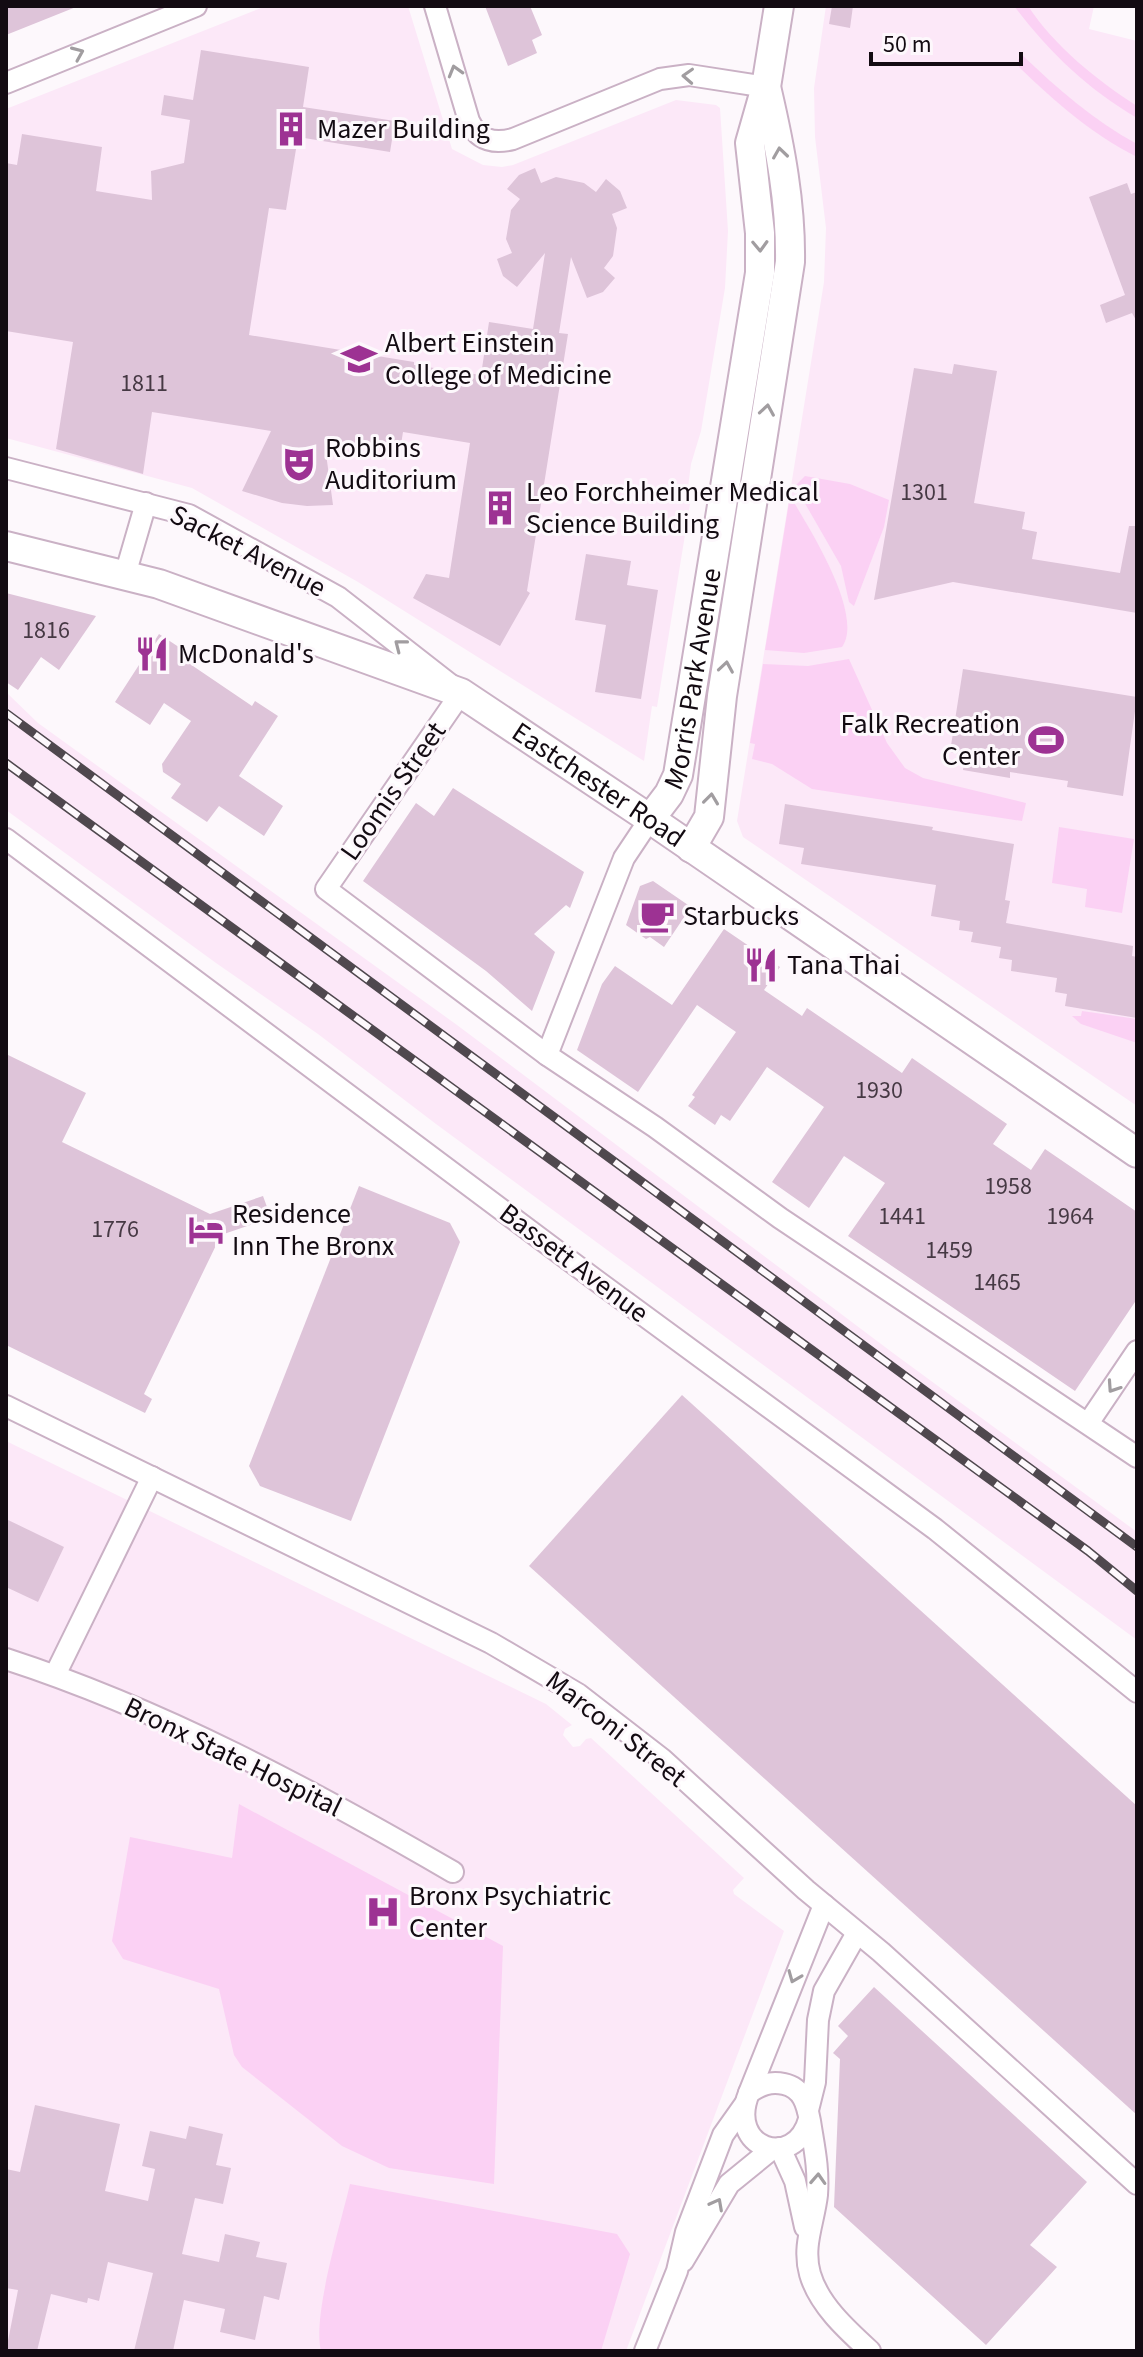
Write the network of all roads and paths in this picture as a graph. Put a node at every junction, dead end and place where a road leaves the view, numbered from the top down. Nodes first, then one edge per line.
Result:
1 (196, 6) edge
2 (435, 6) edge
3 (779, 6) edge
4 (6, 83) edge
5 (766, 87) junction
6 (6, 468) edge
7 (146, 503) junction
8 (6, 546) edge
9 (125, 575) junction
10 (461, 693) junction
11 (650, 819) junction
12 (6, 839) edge
13 (691, 848) junction
14 (547, 1055) junction
15 (1135, 1154) edge
16 (1137, 1351) edge
17 (6, 1406) edge
18 (1089, 1422) junction
19 (1137, 1457) edge
20 (152, 1477) junction
21 (6, 1659) edge
22 (55, 1675) junction
23 (1137, 1692) edge
24 (453, 1872) dead end
25 (824, 1905) junction
26 (857, 1933) junction
27 (747, 2098) junction
28 (809, 2114) junction
29 (776, 2148) junction
30 (1137, 2184) edge
31 (808, 2240) junction
32 (677, 2271) junction
33 (645, 2351) edge
34 (870, 2351) edge

4 -> 1 street
5 -> 2 street
3 - 5 main road, Morris Park Avenue
5 -> 11 main road, Morris Park Avenue
13 -> 5 main road, Morris Park Avenue
6 - 7 street, Sacket Avenue
7 - 9 street
10 -> 7 street, Sacket Avenue
8 - 9 main road, Eastchester Road
9 - 10 main road, Eastchester Road
10 - 11 main road, Eastchester Road
10 - 14 street, Loomis Street
11 - 13 main road, Eastchester Road
11 - 14 street, Morris Park Avenue
12 - 23 street, Bassett Avenue
13 - 15 main road, Eastchester Road
14 - 18 street
16 -> 18 street
17 - 20 street, Marconi Street
18 - 19 street
20 - 22 street
20 - 25 street, Marconi Street
21 - 22 street, Bronx State Hospital
22 - 24 street, Bronx State Hospital
25 - 26 street, Marconi Street
25 -> 27 street
26 - 28 street
26 - 30 street, Marconi Street
27 - 28 street
27 - 29 street
27 - 32 street
28 - 29 street
31 -> 28 street
29 - 31 street
32 -> 29 street
31 - 34 street
32 - 33 street

